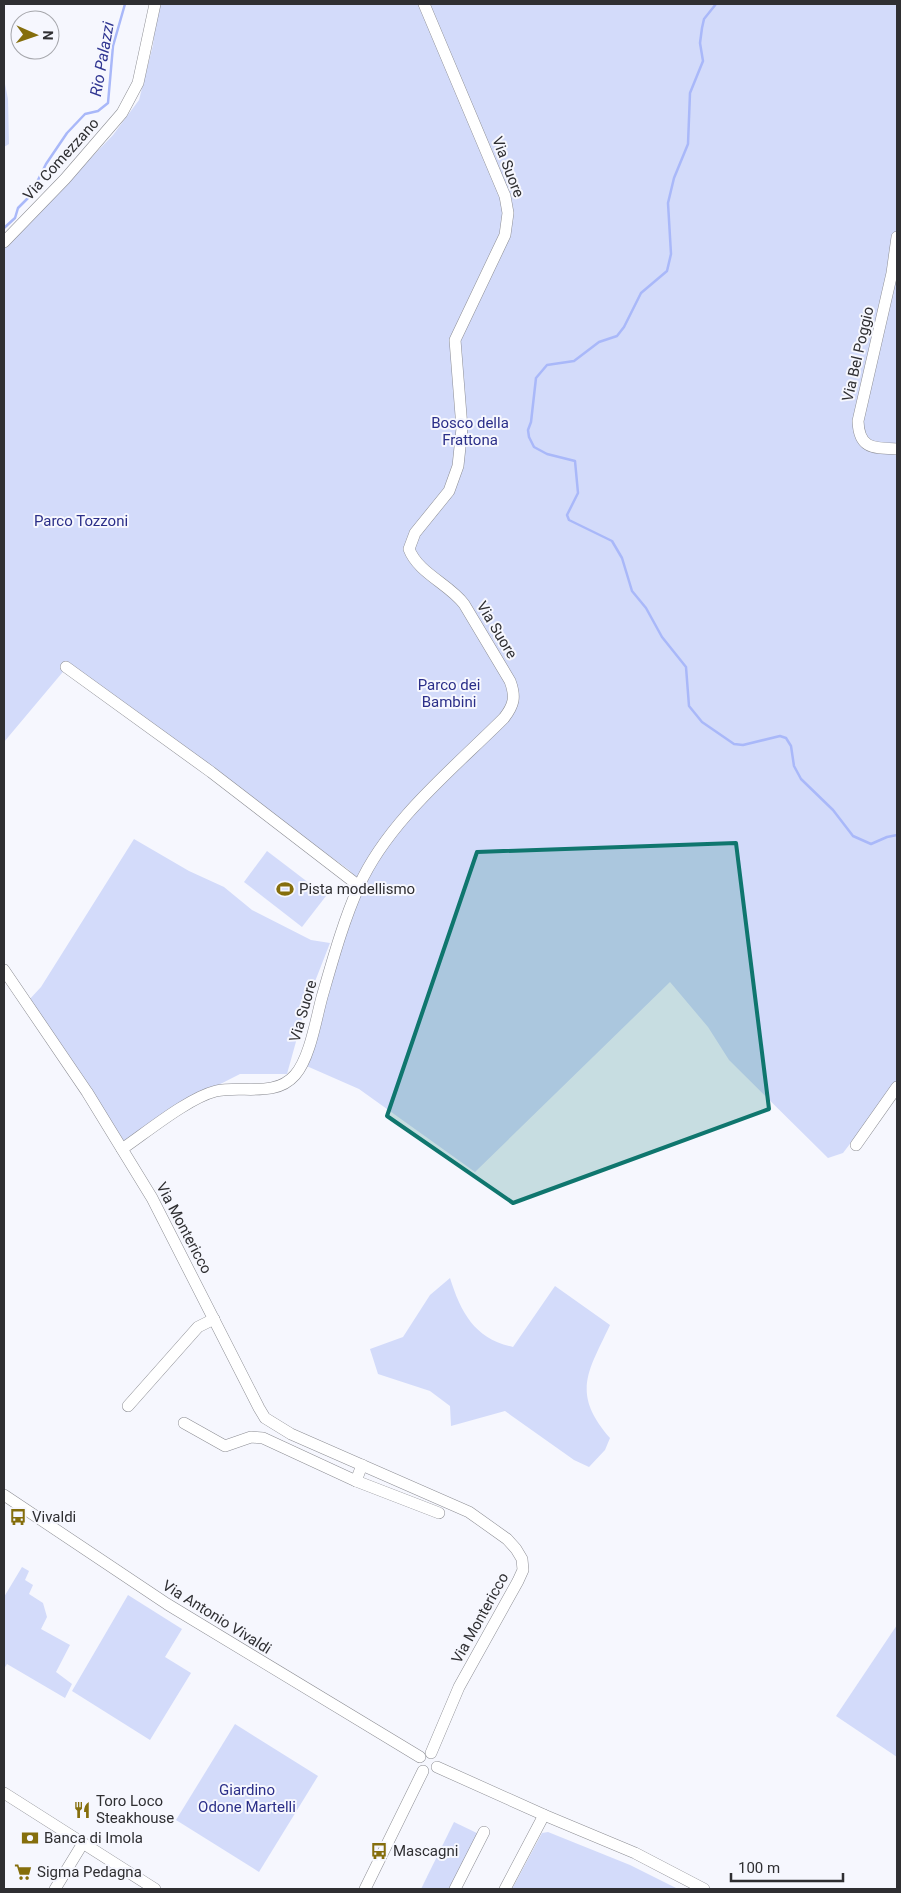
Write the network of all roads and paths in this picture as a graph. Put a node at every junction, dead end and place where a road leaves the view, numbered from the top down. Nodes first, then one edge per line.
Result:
1 (154, 4) edge
2 (424, 4) edge
3 (897, 238) edge
4 (4, 242) edge
5 (897, 449) edge
6 (66, 667) dead end
7 (359, 886) junction
8 (4, 970) edge
9 (897, 1087) edge
10 (856, 1145) dead end
11 (122, 1148) junction
12 (214, 1319) junction
13 (128, 1406) dead end
14 (184, 1423) dead end
15 (362, 1465) junction
16 (356, 1480) junction
17 (4, 1495) edge
18 (439, 1513) dead end
19 (431, 1753) junction
20 (420, 1758) junction
21 (437, 1767) junction
22 (423, 1771) junction
23 (7, 1799) edge
24 (544, 1815) junction
25 (484, 1832) dead end
26 (81, 1846) junction
27 (55, 1889) edge
28 (142, 1889) edge
29 (155, 1889) edge
30 (365, 1889) edge
31 (455, 1889) edge
32 (505, 1889) edge
33 (704, 1889) edge

1 - 4 street, Via Comezzano
2 - 7 street, Via Suore
3 - 5 street, Via Bel Poggio
6 - 7 street
7 - 11 street, Via Suore
8 - 11 street, Via Montericco
9 - 10 street
11 - 12 street, Via Montericco
12 - 13 street
12 - 15 street, Via Montericco
14 - 16 street
15 - 16 street
15 - 19 street, Via Montericco
16 - 18 street
17 - 20 street, Via Antonio Vivaldi
19 - 20 street
19 - 21 street
20 - 22 street
21 - 22 street
21 - 24 street
22 - 30 street
23 - 26 street
24 - 32 street
24 - 33 street
25 - 31 street
26 - 27 street
26 - 28 street
26 - 29 street

